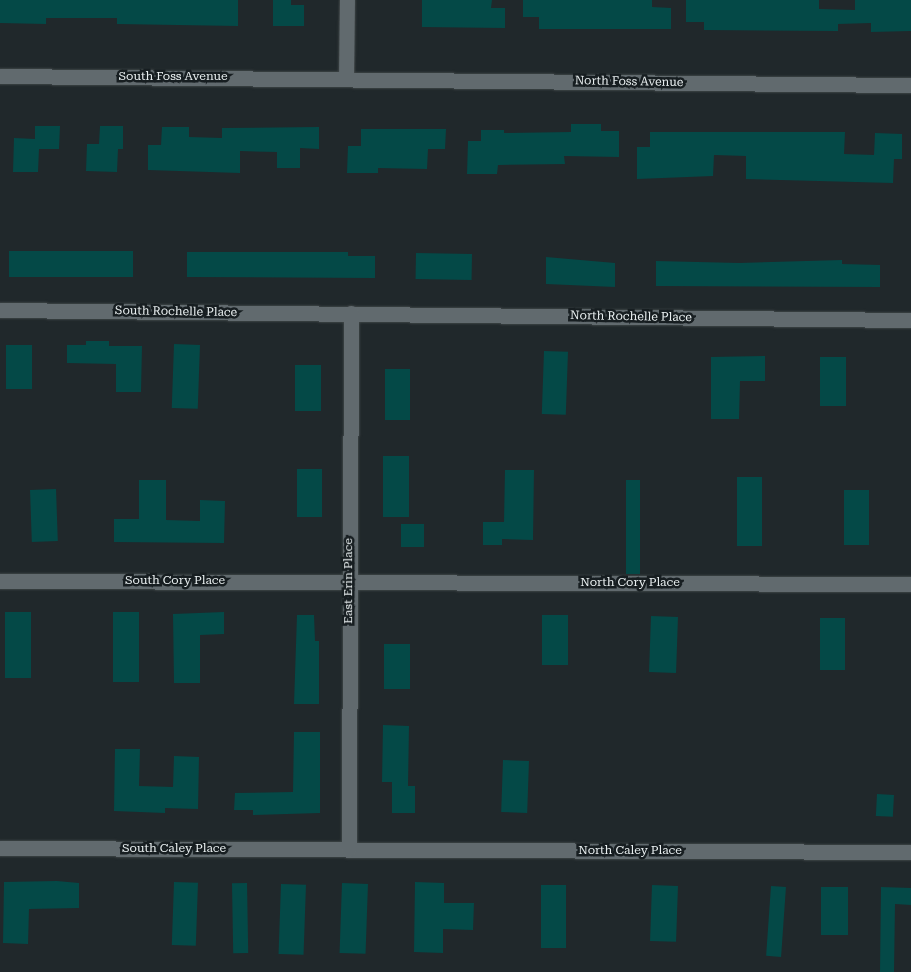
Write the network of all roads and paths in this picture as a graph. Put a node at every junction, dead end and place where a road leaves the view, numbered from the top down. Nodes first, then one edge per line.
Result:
1 (347, 0) edge
2 (0, 76) edge
3 (346, 79) junction
4 (911, 85) edge
5 (0, 310) edge
6 (351, 313) junction
7 (911, 320) edge
8 (0, 581) edge
9 (349, 582) junction
10 (911, 584) edge
11 (0, 848) edge
12 (349, 849) junction
13 (911, 852) edge

1 - 3 street
2 - 3 street, South Foss Avenue
3 - 4 street, North Foss Avenue
5 - 6 street, South Rochelle Place
6 - 7 street, North Rochelle Place
6 - 9 street, East Erin Place
8 - 9 street, South Cory Place
9 - 10 street, North Cory Place
9 - 12 street, East Erin Place
11 - 12 street, South Caley Place
12 - 13 street, North Caley Place

